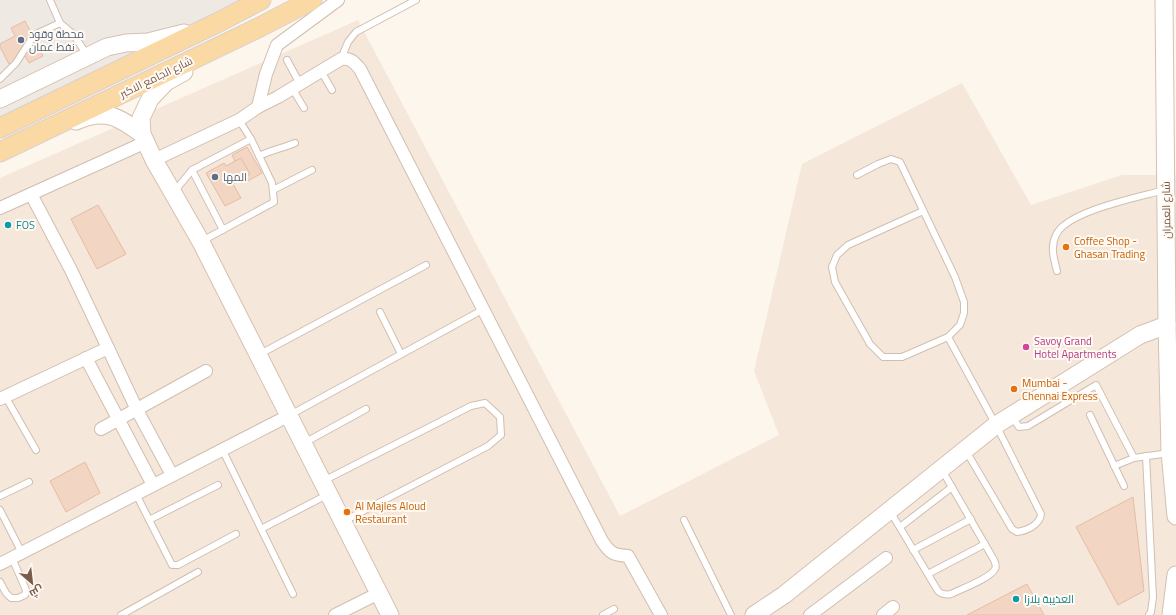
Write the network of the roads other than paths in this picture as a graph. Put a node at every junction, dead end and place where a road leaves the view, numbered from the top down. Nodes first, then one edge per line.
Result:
1 (50, 0) edge
2 (260, 0) edge
3 (312, 0) edge
4 (338, 0) edge
5 (416, 0) edge
6 (1164, 0) edge
7 (221, 21) junction
8 (60, 23) junction
9 (245, 34) junction
10 (88, 56) junction
11 (341, 59) junction
12 (287, 60) dead end
13 (321, 71) junction
14 (0, 79) edge
15 (296, 86) junction
16 (0, 89) edge
17 (332, 90) dead end
18 (0, 99) edge
19 (258, 107) junction
20 (304, 108) dead end
21 (239, 120) junction
22 (0, 128) edge
23 (32, 137) junction
24 (144, 138) junction
25 (250, 139) junction
26 (295, 143) dead end
27 (0, 152) edge
28 (259, 156) junction
29 (154, 160) junction
30 (192, 170) junction
31 (312, 170) dead end
32 (857, 175) dead end
33 (273, 190) junction
34 (1166, 190) junction
35 (173, 193) junction
36 (31, 194) junction
37 (0, 208) edge
38 (923, 211) junction
39 (223, 230) junction
40 (200, 242) junction
41 (426, 265) dead end
42 (1057, 271) dead end
43 (484, 309) junction
44 (380, 312) dead end
45 (1167, 325) junction
46 (948, 337) junction
47 (108, 348) junction
48 (401, 354) junction
49 (258, 355) junction
50 (86, 358) junction
51 (206, 371) dead end
52 (3, 398) edge
53 (137, 410) junction
54 (366, 410) dead end
55 (1011, 415) junction
56 (1090, 415) dead end
57 (288, 416) junction
58 (118, 420) junction
59 (996, 425) junction
60 (101, 429) dead end
61 (303, 444) junction
62 (965, 449) junction
63 (36, 450) dead end
64 (222, 450) junction
65 (1170, 452) junction
66 (1146, 456) junction
67 (1134, 458) junction
68 (1114, 466) junction
69 (941, 468) junction
70 (172, 475) junction
71 (29, 482) dead end
72 (153, 485) junction
73 (218, 485) dead end
74 (1124, 486) dead end
75 (952, 487) junction
76 (325, 488) junction
77 (136, 494) junction
78 (0, 496) edge
79 (0, 510) edge
80 (890, 510) junction
81 (1176, 516) edge
82 (971, 519) junction
83 (149, 520) junction
84 (684, 520) dead end
85 (342, 522) junction
86 (900, 527) junction
87 (261, 529) junction
88 (236, 534) dead end
89 (986, 544) junction
90 (913, 550) junction
91 (17, 556) junction
92 (886, 558) dead end
93 (0, 564) edge
94 (198, 572) dead end
95 (928, 574) junction
96 (1176, 575) edge
97 (0, 582) edge
98 (379, 593) junction
99 (293, 594) dead end
100 (893, 606) dead end
101 (614, 609) dead end
102 (120, 615) edge
103 (335, 615) edge
104 (390, 615) edge
105 (603, 615) edge
106 (661, 615) edge
107 (731, 615) edge
108 (754, 615) edge
109 (810, 615) edge
110 (883, 615) edge
111 (1149, 615) edge
112 (1171, 615) edge

1 - 8 lane
2 - 7 main road, شارع الجامع الاكبر
3 - 9 main road, شارع الجامع الاكبر
4 - 19 street
5 - 11 lane
6 - 34 street, شارع العمران
7 - 10 street
7 - 22 main road, شارع الجامع الاكبر
8 - 10 lane
8 - 14 lane
9 - 23 main road, شارع الجامع الاكبر
9 - 24 street
10 - 18 street
11 - 13 street
11 - 43 street
12 - 15 lane
13 - 15 street
13 - 17 lane
15 - 19 street
15 - 20 lane
16 - 18 lane
19 - 21 street
21 - 25 lane
21 - 29 street
23 - 24 street
23 - 27 main road, شارع الجامع الاكبر
24 - 29 street
24 - 36 street
25 - 28 lane
25 - 30 lane
26 - 28 lane
28 - 33 lane
29 - 35 street
30 - 35 lane
30 - 39 lane
31 - 33 lane
32 - 38 lane
33 - 39 lane
34 - 42 lane
34 - 45 street, شارع العمران
35 - 40 street
36 - 37 street
36 - 47 street
38 - 46 lane
38 - 46 lane
39 - 40 lane
40 - 49 street
41 - 49 lane
43 - 48 lane
43 - 106 street
44 - 48 lane
45 - 55 street
45 - 65 street, شارع العمران
46 - 59 lane
47 - 50 street
47 - 53 street
48 - 57 lane
49 - 57 street
50 - 52 street
50 - 58 street
51 - 53 street
52 - 63 lane
53 - 58 street
53 - 70 street
54 - 61 lane
55 - 59 street
55 - 67 lane
56 - 68 lane
57 - 61 street
57 - 64 street
58 - 60 street
58 - 72 street
59 - 62 street
59 - 62 lane
61 - 76 street
62 - 69 street
64 - 70 street
64 - 87 lane
65 - 66 lane
65 - 81 street, شارع العمران
66 - 67 lane
66 - 111 lane
67 - 68 lane
68 - 74 lane
69 - 75 lane
69 - 80 street
70 - 72 street
71 - 78 lane
72 - 77 street
73 - 83 lane
75 - 82 lane
75 - 86 lane
76 - 85 street
76 - 85 lane
76 - 87 lane
77 - 83 lane
77 - 91 street
79 - 91 lane
80 - 86 lane
80 - 108 street
82 - 89 lane
82 - 90 lane
83 - 88 lane
84 - 107 lane
85 - 98 street
86 - 90 lane
87 - 99 lane
89 - 95 lane
89 - 95 lane
90 - 95 lane
91 - 93 street
91 - 97 lane
92 - 109 street
94 - 102 lane
96 - 112 street
98 - 103 street
98 - 104 street
100 - 110 street
101 - 105 lane

